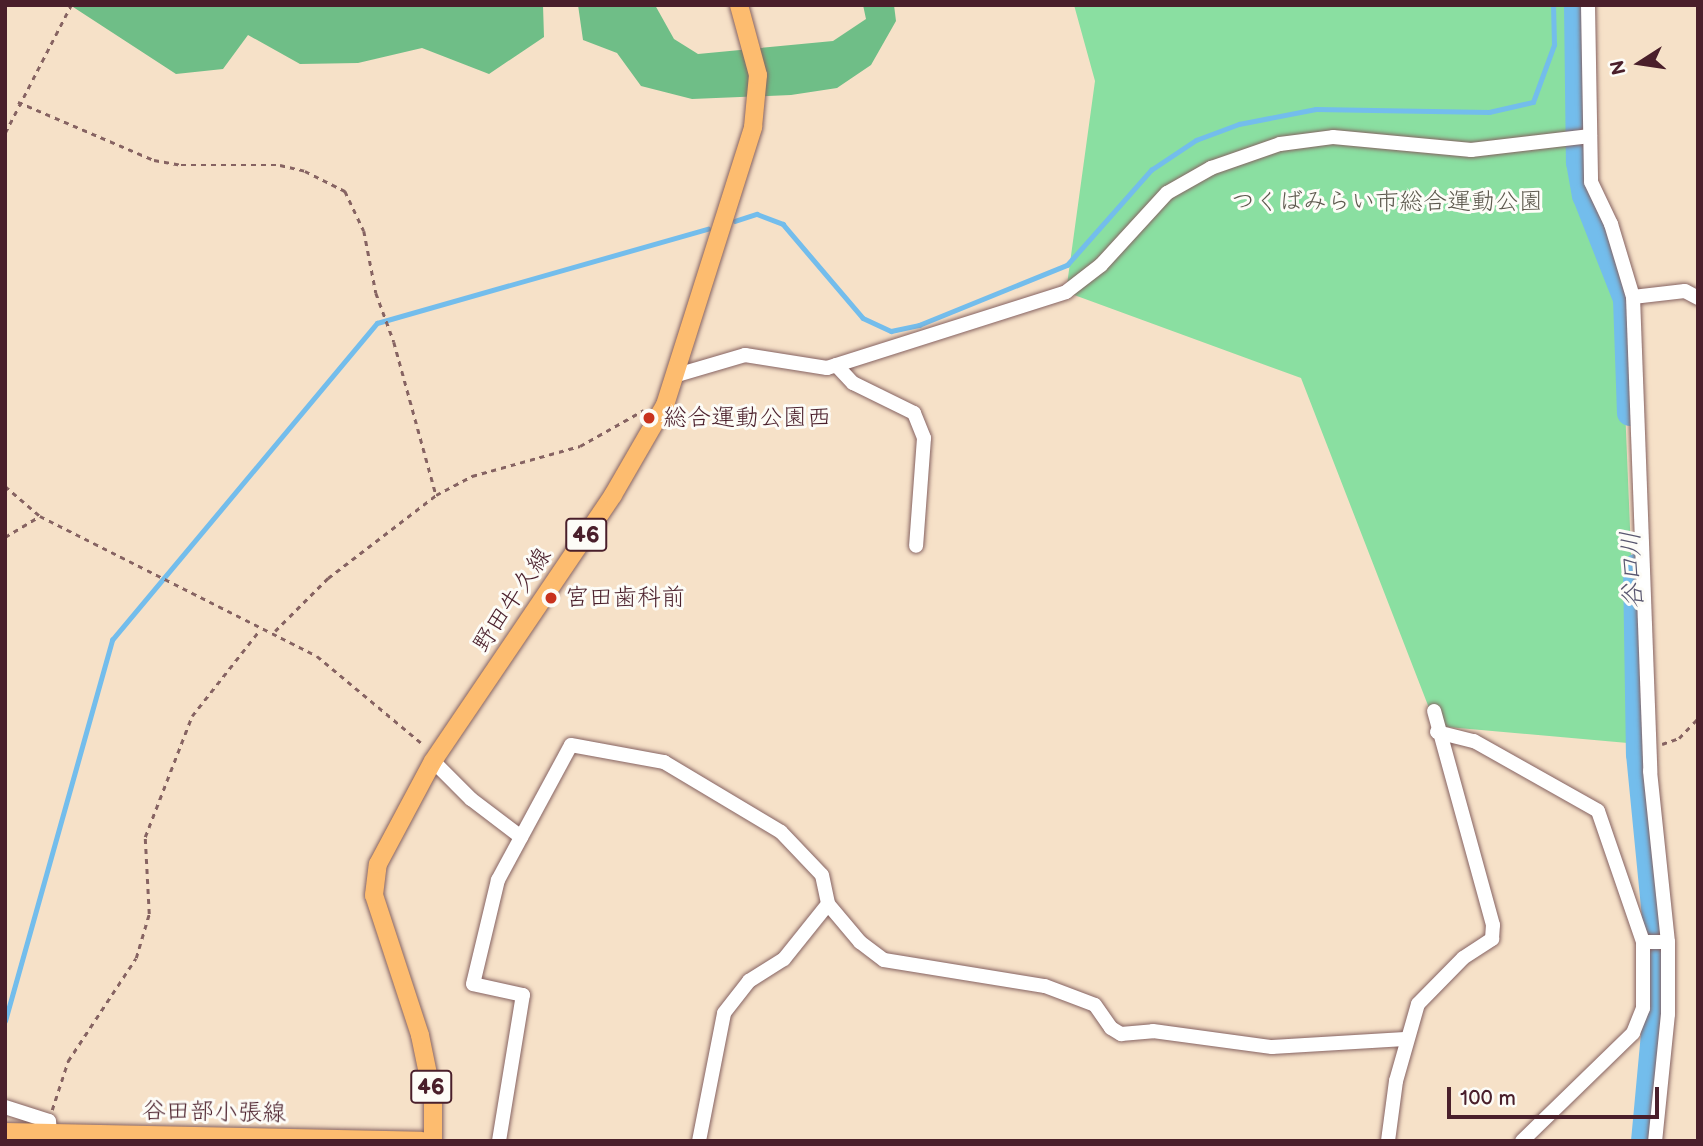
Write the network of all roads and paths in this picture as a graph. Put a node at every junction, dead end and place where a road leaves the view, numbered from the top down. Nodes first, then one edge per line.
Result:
1 (71, 5) edge
2 (739, 5) edge
3 (1602, 5) edge
4 (1589, 10) edge
5 (18, 102) junction
6 (5, 133) edge
7 (1590, 136) junction
8 (1633, 297) junction
9 (1698, 298) edge
10 (836, 365) junction
11 (677, 375) junction
12 (664, 405) junction
13 (5, 486) edge
14 (436, 495) junction
15 (40, 516) junction
16 (5, 537) edge
17 (916, 546) dead end
18 (259, 631) junction
19 (275, 631) junction
20 (1434, 711) dead end
21 (1698, 718) edge
22 (1437, 732) junction
23 (1649, 749) junction
24 (435, 758) junction
25 (522, 837) junction
26 (828, 904) junction
27 (1643, 942) junction
28 (1668, 942) junction
29 (1405, 1039) junction
30 (5, 1107) edge
31 (49, 1127) junction
32 (5, 1132) edge
33 (79, 1137) edge
34 (421, 1141) edge
35 (433, 1141) edge
36 (499, 1141) edge
37 (699, 1141) edge
38 (1388, 1141) edge
39 (1522, 1141) edge
40 (1655, 1141) edge

1 - 5 path
2 - 11 main road, 野田牛久線 / 46
3 - 4 street
4 - 7 street
5 - 6 path
5 - 14 path
7 - 8 street
7 - 10 street
8 - 9 street
8 - 23 street
10 - 11 street
10 - 17 street
11 - 12 main road, 野田牛久線 / 46
12 - 14 path
12 - 24 main road, 野田牛久線 / 46
13 - 15 path
14 - 19 path
15 - 16 path
15 - 18 path
18 - 19 path
18 - 31 path
19 - 24 path
20 - 22 street
21 - 23 path
22 - 27 street
22 - 29 street
23 - 28 street
24 - 25 street
24 - 35 main road, 野田牛久線 / 46
25 - 26 street
25 - 36 street
26 - 29 street
26 - 37 street
27 - 28 street
27 - 39 street
28 - 40 street
29 - 38 street
30 - 31 street
31 - 32 main road, 谷田部小張線
31 - 33 main road, 谷田部小張線
33 - 34 main road, 谷田部小張線

